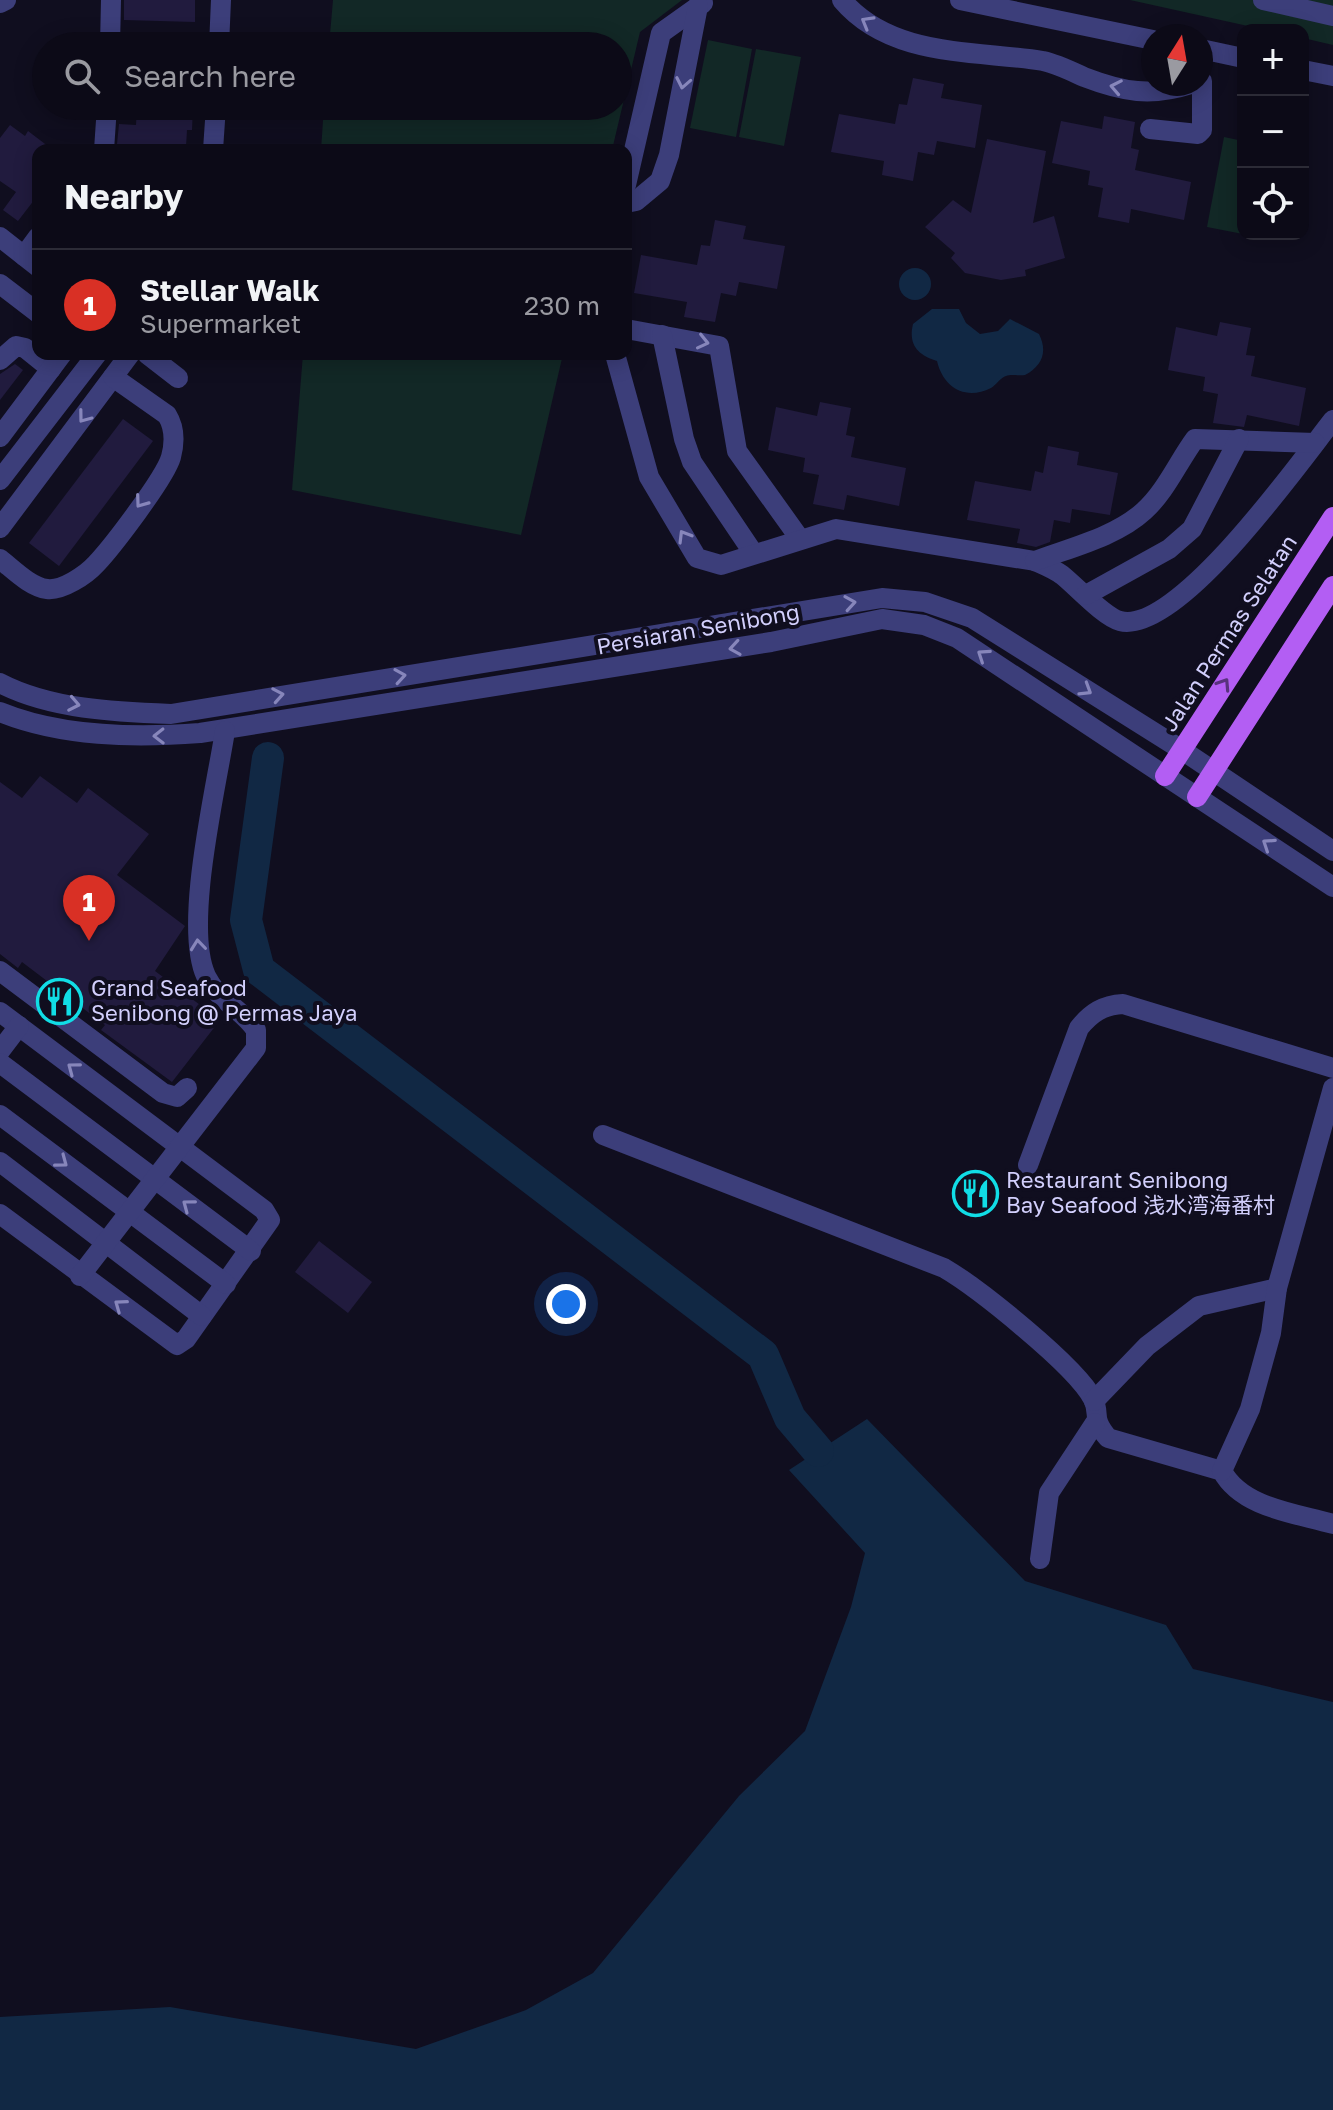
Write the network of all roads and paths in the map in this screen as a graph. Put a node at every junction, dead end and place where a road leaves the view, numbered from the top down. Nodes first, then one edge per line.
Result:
1 (6, 0) edge
2 (111, 0) edge
3 (221, 0) edge
4 (842, 0) edge
5 (960, 0) edge
6 (1263, 0) edge
7 (0, 3) edge
8 (703, 3) edge
9 (1333, 16) edge
10 (110, 32) edge
11 (220, 32) edge
12 (1141, 38) edge
13 (1213, 51) edge
14 (1235, 56) edge
15 (1309, 71) edge
16 (1213, 73) edge
17 (1333, 76) edge
18 (1141, 91) edge
19 (1202, 96) edge
20 (106, 120) edge
21 (215, 120) edge
22 (1150, 129) dead end
23 (104, 144) edge
24 (213, 144) edge
25 (632, 159) edge
26 (632, 200) edge
27 (0, 237) edge
28 (31, 261) edge
29 (0, 284) edge
30 (32, 308) edge
31 (632, 330) edge
32 (662, 335) junction
33 (32, 351) edge
34 (0, 360) edge
35 (92, 360) edge
36 (126, 360) edge
37 (155, 360) edge
38 (617, 360) edge
39 (57, 362) edge
40 (113, 377) junction
41 (178, 378) dead end
42 (1333, 420) edge
43 (0, 437) edge
44 (1239, 439) junction
45 (1315, 443) junction
46 (0, 480) edge
47 (1333, 517) edge
48 (0, 528) edge
49 (800, 539) junction
50 (754, 554) junction
51 (0, 559) edge
52 (1035, 561) junction
53 (1333, 586) edge
54 (1086, 595) junction
55 (0, 683) edge
56 (0, 712) edge
57 (231, 730) junction
58 (1182, 750) junction
59 (1214, 771) junction
60 (1165, 776) junction
61 (1197, 797) junction
62 (1333, 851) edge
63 (1333, 887) edge
64 (0, 971) edge
65 (0, 1012) edge
66 (19, 1026) junction
67 (0, 1051) edge
68 (0, 1063) edge
69 (1333, 1068) edge
70 (187, 1088) dead end
71 (1333, 1088) edge
72 (0, 1115) edge
73 (603, 1135) dead end
74 (180, 1149) junction
75 (0, 1162) edge
76 (1028, 1165) dead end
77 (155, 1180) junction
78 (130, 1213) junction
79 (0, 1214) edge
80 (106, 1243) junction
81 (251, 1251) junction
82 (80, 1276) junction
83 (226, 1284) junction
84 (1277, 1288) junction
85 (202, 1316) junction
86 (1094, 1401) junction
87 (1095, 1423) junction
88 (1222, 1471) junction
89 (1333, 1524) edge
90 (1040, 1559) dead end

1 - 7 street
2 - 10 street
3 - 11 street
18 -> 4 street
5 - 12 street
6 - 9 street
8 - 25 street
8 -> 26 street
13 - 14 street
14 - 16 street
15 - 17 street
19 - 22 street
20 - 23 street
21 - 24 street
27 - 28 street
29 - 30 street
31 - 32 street
32 -> 49 street
32 - 50 street
33 - 34 street
35 - 46 street
36 - 40 street
37 - 41 street
50 -> 38 street
39 - 43 street
40 -> 48 street
40 -> 51 street
42 - 45 street
44 - 45 street
44 - 52 street
44 - 54 street
45 - 54 street
58 -> 47 main road, Jalan Permas Selatan
49 - 50 street
49 - 52 street
52 - 54 street
53 - 59 main road
55 -> 58 street, Persiaran Senibong
57 -> 56 street, Persiaran Senibong
60 -> 57 street, Persiaran Senibong
74 -> 57 street
58 - 59 street, Persiaran Senibong
58 - 60 main road, Jalan Permas Selatan
59 - 61 main road
59 - 62 street, Persiaran Senibong
60 - 61 street, Persiaran Senibong
63 -> 61 street, Persiaran Senibong
64 - 70 street
65 - 66 street
66 - 67 street
74 -> 66 street
68 - 77 street
69 - 76 street
71 - 84 street
72 -> 78 street
73 - 86 street
74 - 77 street
74 - 81 street
75 - 80 street
77 - 78 street
81 -> 77 street
78 - 80 street
78 - 83 street
79 - 82 street
80 - 82 street
80 - 85 street
81 - 83 street
85 -> 82 street
83 - 85 street
84 - 86 street
84 - 88 street
86 - 87 street
87 - 88 street
87 - 90 street
88 - 89 street

